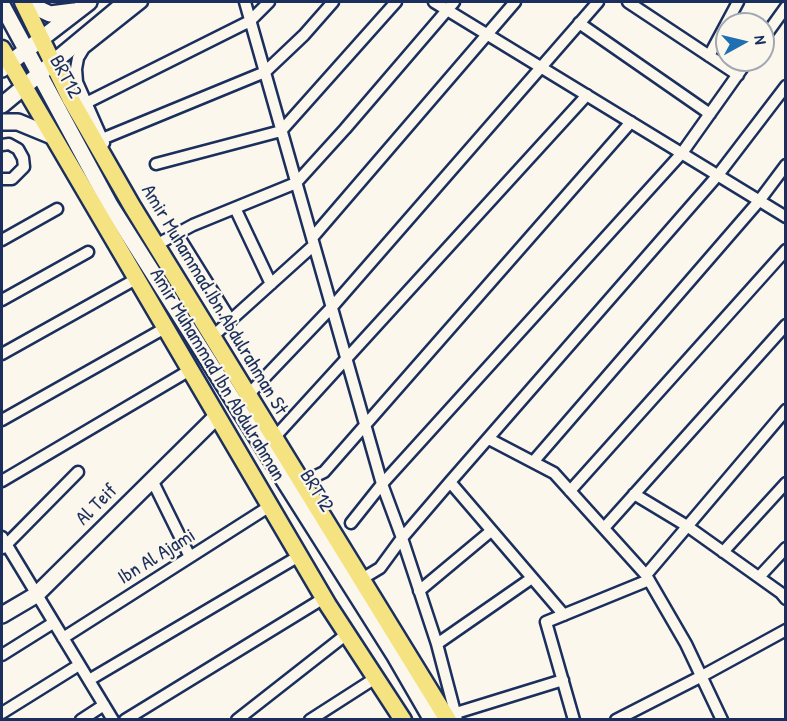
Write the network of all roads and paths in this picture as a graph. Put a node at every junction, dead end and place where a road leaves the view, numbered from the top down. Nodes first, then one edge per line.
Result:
1 (23, 2) edge
2 (28, 2) edge
3 (142, 2) edge
4 (245, 2) edge
5 (269, 2) edge
6 (333, 2) edge
7 (396, 2) edge
8 (434, 2) edge
9 (515, 2) edge
10 (598, 2) edge
11 (628, 2) edge
12 (738, 2) edge
13 (124, 3) edge
14 (2, 5) edge
15 (84, 5) edge
16 (451, 6) edge
17 (786, 7) edge
18 (250, 21) junction
19 (114, 22) junction
20 (775, 22) edge
21 (579, 23) junction
22 (488, 34) junction
23 (41, 37) junction
24 (26, 49) junction
25 (710, 56) junction
26 (4, 60) edge
27 (54, 62) junction
28 (542, 68) junction
29 (265, 72) junction
30 (740, 72) edge
31 (39, 74) junction
32 (738, 75) junction
33 (23, 86) junction
34 (786, 86) edge
35 (587, 95) junction
36 (86, 103) junction
37 (2, 105) edge
38 (710, 114) junction
39 (2, 122) edge
40 (631, 122) junction
41 (281, 130) junction
42 (52, 136) junction
43 (102, 139) junction
44 (2, 145) edge
45 (682, 153) junction
46 (156, 164) dead end
47 (786, 165) edge
48 (718, 175) junction
49 (7, 179) edge
50 (296, 183) junction
51 (2, 185) edge
52 (759, 201) junction
53 (132, 206) junction
54 (235, 208) junction
55 (57, 209) dead end
56 (786, 216) edge
57 (177, 234) junction
58 (2, 240) edge
59 (313, 242) junction
60 (156, 245) junction
61 (786, 250) edge
62 (88, 252) dead end
63 (136, 279) junction
64 (271, 284) junction
65 (2, 300) edge
66 (332, 307) junction
67 (231, 321) junction
68 (786, 325) edge
69 (165, 328) junction
70 (212, 337) junction
71 (2, 354) edge
72 (347, 360) junction
73 (190, 370) junction
74 (248, 395) junction
75 (786, 410) edge
76 (217, 416) junction
77 (2, 420) edge
78 (365, 424) junction
79 (274, 438) junction
80 (489, 439) junction
81 (533, 462) junction
82 (78, 472) dead end
83 (152, 480) junction
84 (2, 481) edge
85 (450, 482) junction
86 (301, 483) junction
87 (786, 483) edge
88 (382, 484) junction
89 (570, 490) junction
90 (634, 494) junction
91 (270, 506) junction
92 (351, 523) dead end
93 (687, 526) junction
94 (604, 528) junction
95 (491, 531) junction
96 (402, 538) junction
97 (3, 544) edge
98 (786, 548) edge
99 (723, 552) junction
100 (299, 556) junction
101 (190, 557) junction
102 (759, 577) junction
103 (532, 578) junction
104 (647, 578) junction
105 (360, 580) junction
106 (419, 591) junction
107 (36, 595) junction
108 (324, 598) junction
109 (786, 599) edge
110 (2, 615) edge
111 (564, 615) junction
112 (53, 623) junction
113 (786, 630) edge
114 (348, 633) junction
115 (63, 638) junction
116 (437, 644) junction
117 (2, 656) edge
118 (79, 665) junction
119 (702, 676) junction
120 (377, 677) junction
121 (88, 680) junction
122 (563, 680) junction
123 (104, 705) junction
124 (2, 713) edge
125 (399, 718) edge
126 (448, 718) edge
127 (81, 720) edge
128 (113, 720) edge
129 (125, 720) edge
130 (237, 720) edge
131 (309, 720) edge
132 (574, 720) edge
133 (616, 720) edge
134 (722, 720) edge

1 - 23 main road, Amir Muhammad Ibn Abdulrahman St
2 - 15 main road
3 - 19 street
4 - 18 street
5 - 18 street
6 - 29 street
7 - 41 street
8 - 16 street
9 - 22 street
10 - 21 street
11 - 25 street
12 - 25 street
13 - 19 main road
13 - 27 main road
14 - 24 main road, BRT12
15 - 23 main road
16 - 22 street
16 - 50 street
17 - 20 street
18 - 29 street
18 - 36 street
19 - 36 street
21 - 28 street
21 - 38 street
22 - 28 street
22 - 59 street
23 - 24 main road
23 - 27 main road, Amir Muhammad Ibn Abdulrahman St
24 - 26 main road
24 - 31 main road, BRT12
25 - 32 street
26 - 33 main road, Amir Muhammad Ibn Abdulrahman
27 - 31 main road
27 - 53 main road, Amir Muhammad Ibn Abdulrahman St
28 - 35 street
28 - 66 street
29 - 41 street
29 - 43 street
30 - 32 street
31 - 33 main road
31 - 126 main road, BRT12
32 - 38 street
33 - 37 main road
33 - 42 main road, Amir Muhammad Ibn Abdulrahman
34 - 48 street
35 - 40 street
35 - 72 street
36 - 43 street
38 - 45 street
39 - 42 main road
40 - 45 street
40 - 78 street
41 - 46 street
41 - 50 street
42 - 63 main road, Amir Muhammad Ibn Abdulrahman
43 - 53 street
44 - 49 street
45 - 48 street
45 - 88 street
47 - 52 street
48 - 52 street
48 - 80 street
49 - 51 street
50 - 54 street
50 - 59 street
52 - 56 street
52 - 81 street
53 - 60 main road, Amir Muhammad Ibn Abdulrahman St
54 - 57 street
54 - 64 street
55 - 58 street
57 - 60 street
57 - 67 street
59 - 64 street
59 - 66 street
60 - 70 main road, Amir Muhammad Ibn Abdulrahman St
61 - 89 street
62 - 65 street
63 - 69 main road, Amir Muhammad Ibn Abdulrahman
63 - 71 street
64 - 67 street
66 - 72 street
66 - 74 street
67 - 70 street
68 - 90 street
69 - 73 main road, Amir Muhammad Ibn Abdulrahman
69 - 77 street
70 - 74 main road, Amir Muhammad Ibn Abdulrahman St
72 - 78 street
72 - 79 street
73 - 76 main road, Amir Muhammad Ibn Abdulrahman
73 - 84 street
74 - 79 main road, Amir Muhammad Ibn Abdulrahman St
75 - 93 street
76 - 83 main road, Al Teif
76 - 91 main road, Amir Muhammad Ibn Abdulrahman
78 - 86 street
78 - 88 street
79 - 86 main road, Amir Muhammad Ibn Abdulrahman St
80 - 81 street
80 - 85 street
81 - 89 street
82 - 97 street
83 - 101 street
83 - 107 main road, Al Teif
85 - 95 street
85 - 96 street
86 - 105 main road, Amir Muhammad Ibn Abdulrahman St
87 - 99 street
88 - 92 street
88 - 96 street
89 - 94 street
90 - 93 street
90 - 94 street
91 - 100 main road, Amir Muhammad Ibn Abdulrahman
91 - 101 street, Ibn Al Ajami
93 - 99 street
93 - 104 street
94 - 104 street
95 - 103 street
95 - 106 street
96 - 105 street
96 - 106 street
97 - 107 street
98 - 102 street
99 - 102 street
100 - 108 main road, Amir Muhammad Ibn Abdulrahman
100 - 121 street
101 - 115 street, Ibn Al Ajami
102 - 109 street
103 - 111 street
103 - 116 street
104 - 111 street
104 - 119 street
105 - 126 main road, Amir Muhammad Ibn Abdulrahman St
106 - 116 street
107 - 110 main road, Al Teif
107 - 112 street
108 - 114 main road, Amir Muhammad Ibn Abdulrahman
108 - 129 street
111 - 122 street
112 - 115 street
112 - 117 street
113 - 119 street
114 - 120 main road, Amir Muhammad Ibn Abdulrahman
114 - 130 street
115 - 118 street
116 - 126 street
118 - 121 street
118 - 124 street
119 - 133 street
119 - 134 street
120 - 125 main road, Amir Muhammad Ibn Abdulrahman
120 - 131 street
121 - 123 street
122 - 126 street
122 - 132 street
123 - 127 street
123 - 128 street

